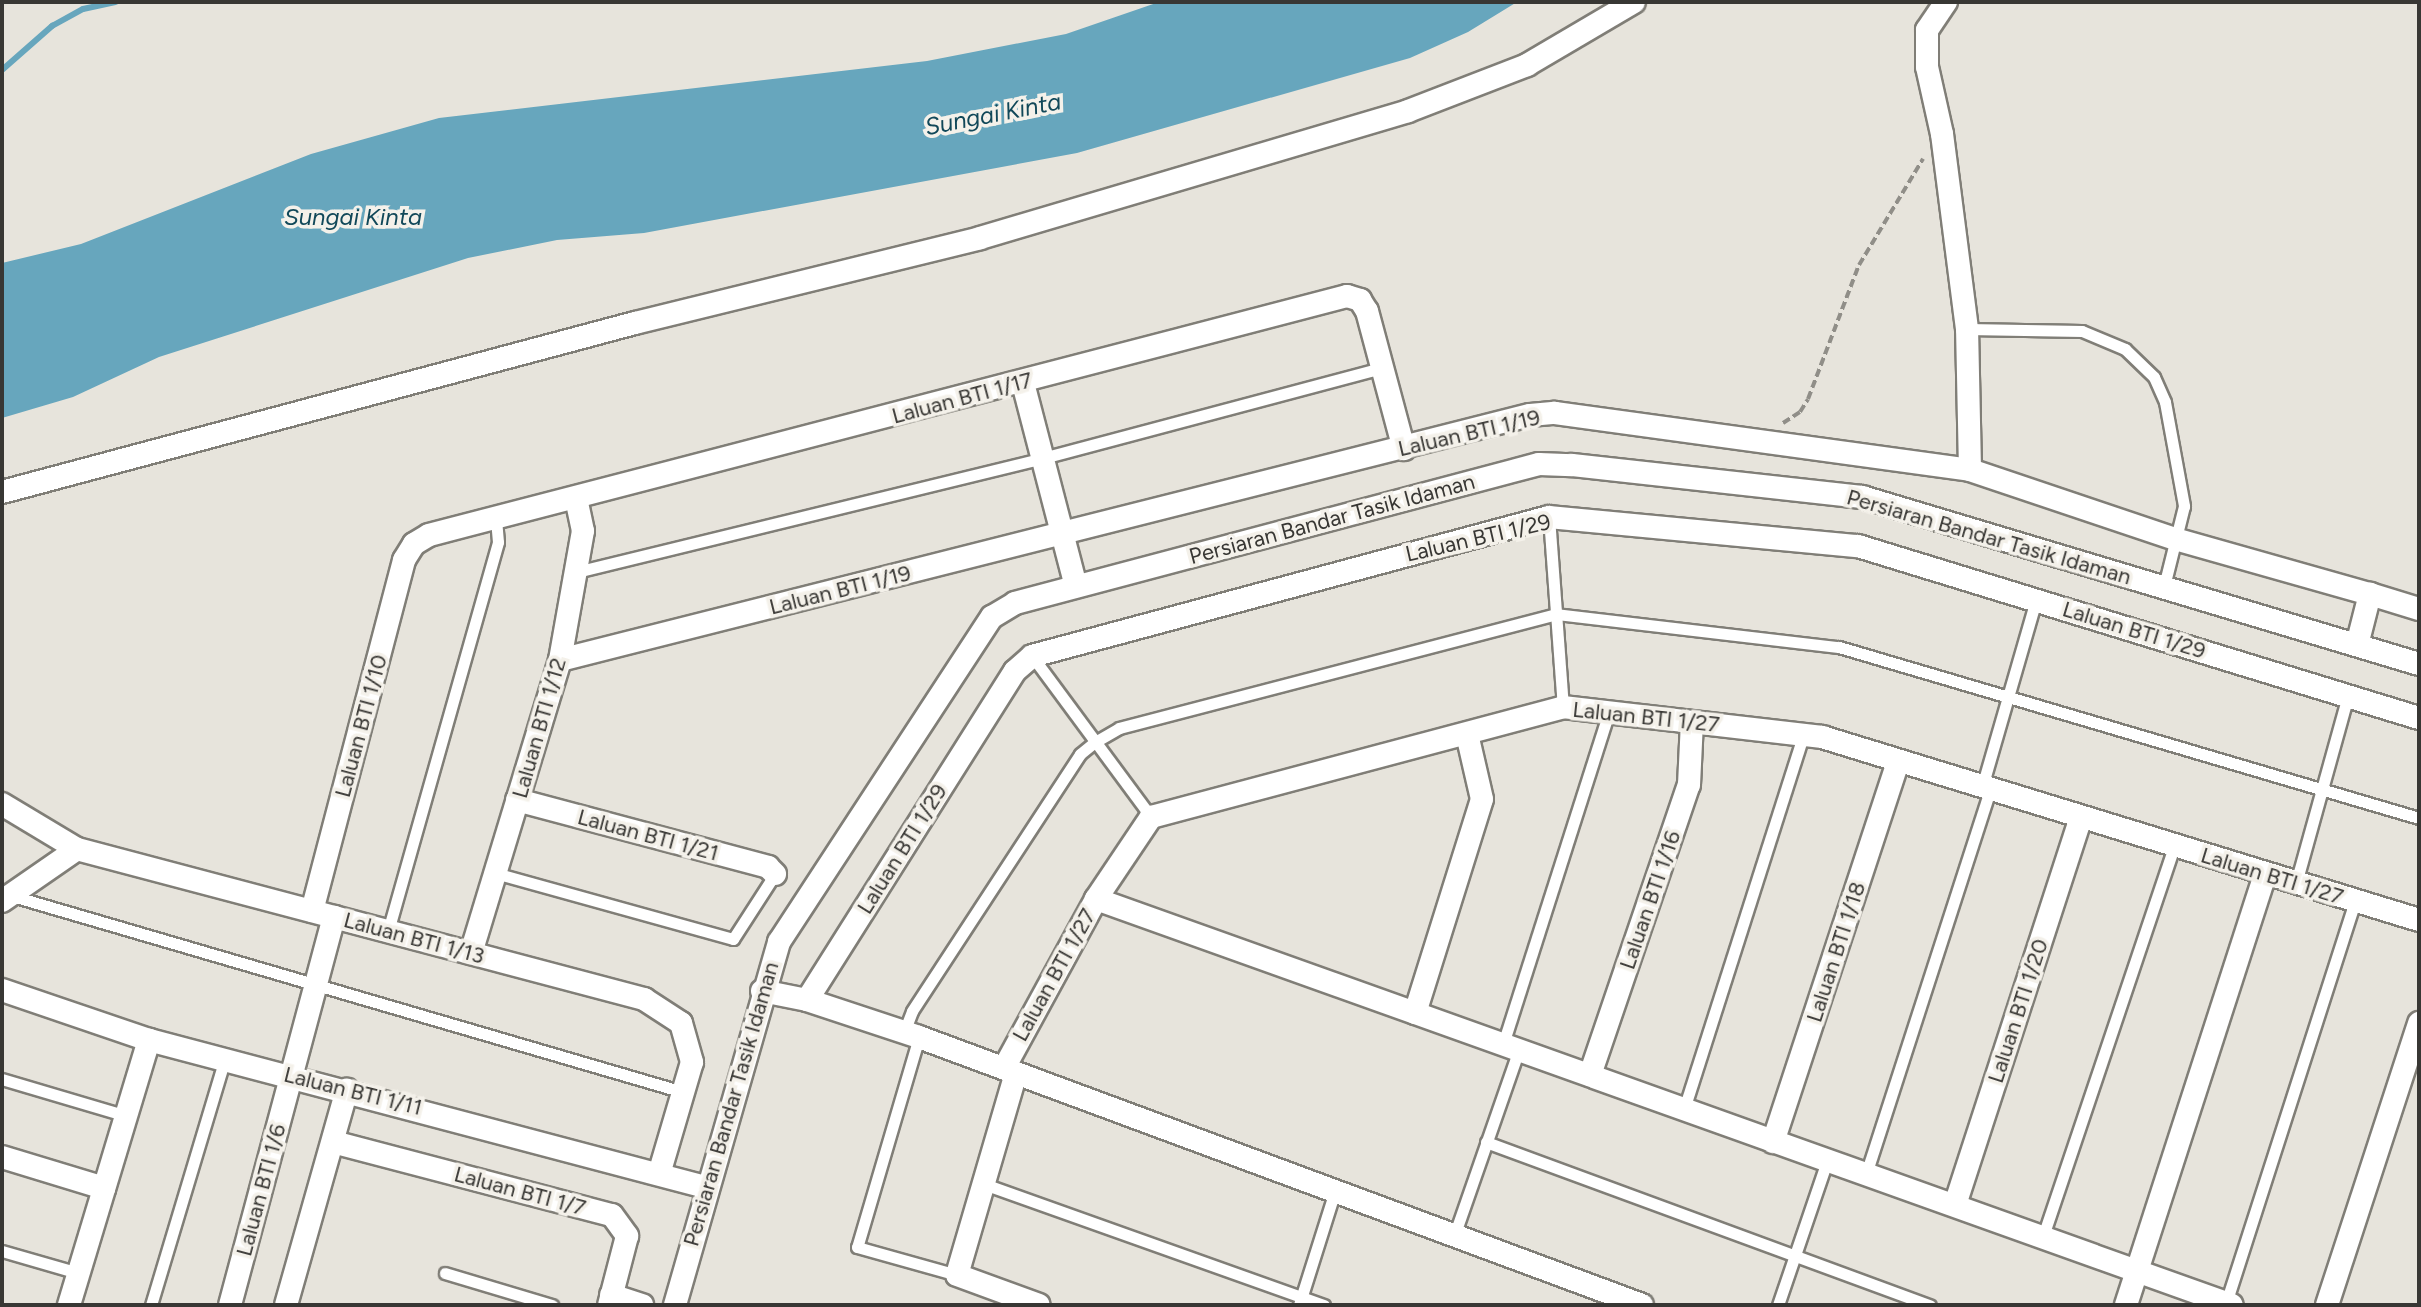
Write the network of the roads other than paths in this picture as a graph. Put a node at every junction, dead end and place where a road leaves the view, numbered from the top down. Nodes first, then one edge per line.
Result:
1 (1634, 2) edge
2 (1946, 2) edge
3 (1967, 329) junction
4 (1381, 368) junction
5 (1023, 383) junction
6 (1404, 449) junction
7 (1043, 458) junction
8 (1970, 470) junction
9 (2, 492) edge
10 (576, 498) junction
11 (1549, 517) junction
12 (496, 518) junction
13 (1064, 534) junction
14 (2175, 539) junction
15 (414, 544) joint
16 (576, 572) junction
17 (1076, 586) junction
18 (2164, 586) junction
19 (2370, 594) junction
20 (2036, 600) junction
21 (2419, 609) edge
22 (1556, 614) junction
23 (2357, 645) junction
24 (1032, 656) junction
25 (560, 660) junction
26 (2419, 664) edge
27 (2348, 696) junction
28 (2010, 697) junction
29 (1563, 707) junction
30 (1609, 712) junction
31 (2419, 718) edge
32 (1692, 722) junction
33 (1467, 734) junction
34 (1803, 735) junction
35 (1095, 742) junction
36 (1898, 761) junction
37 (1986, 788) junction
38 (2323, 790) junction
39 (517, 800) junction
40 (2, 804) edge
41 (1151, 817) junction
42 (2081, 817) junction
43 (2419, 818) edge
44 (2174, 846) junction
45 (77, 849) junction
46 (495, 873) junction
47 (775, 874) joint
48 (2265, 875) junction
49 (2296, 883) junction
50 (5, 898) edge
51 (1096, 899) junction
52 (2355, 901) junction
53 (323, 914) junction
54 (2419, 920) edge
55 (388, 931) junction
56 (471, 953) junction
57 (316, 986) junction
58 (2, 990) edge
59 (762, 991) junction
60 (807, 1000) junction
61 (1415, 1013) junction
62 (2419, 1023) edge
63 (911, 1035) junction
64 (149, 1040) junction
65 (1511, 1047) junction
66 (225, 1059) junction
67 (1010, 1070) junction
68 (1590, 1075) junction
69 (291, 1076) junction
70 (2, 1079) edge
71 (347, 1089) junction
72 (683, 1092) junction
73 (1684, 1109) junction
74 (127, 1116) junction
75 (333, 1142) junction
76 (1486, 1142) junction
77 (1773, 1142) junction
78 (2, 1157) edge
79 (1827, 1161) junction
80 (660, 1171) junction
81 (1866, 1174) junction
82 (984, 1184) junction
83 (705, 1187) junction
84 (104, 1188) junction
85 (1335, 1191) junction
86 (1955, 1205) junction
87 (1454, 1236) junction
88 (2043, 1236) junction
89 (2, 1251) edge
90 (1795, 1256) junction
91 (2138, 1270) junction
92 (78, 1273) junction
93 (445, 1273) dead end
94 (957, 1275) junction
95 (610, 1300) edge
96 (1300, 1301) edge
97 (1629, 1303) edge
98 (2229, 1304) edge
99 (69, 1305) edge
100 (151, 1305) edge
101 (230, 1305) edge
102 (286, 1305) edge
103 (552, 1305) edge
104 (642, 1305) edge
105 (675, 1305) edge
106 (1039, 1305) edge
107 (1324, 1305) edge
108 (1778, 1305) edge
109 (1930, 1305) edge
110 (2126, 1305) edge
111 (2327, 1305) edge

1 - 9 street
2 - 3 street
3 - 8 street
3 - 14 lane
4 - 5 street, Laluan BTI 1/17
4 - 6 street, Laluan BTI 1/17
4 - 7 lane
5 - 7 street
5 - 10 street, Laluan BTI 1/17
6 - 8 street, Laluan BTI 1/19
6 - 13 street, Laluan BTI 1/19
7 - 13 street
7 - 16 lane
8 - 14 street, Laluan BTI 1/19
10 - 12 street, Laluan BTI 1/17
10 - 16 street, Laluan BTI 1/12
11 - 20 street, Laluan BTI 1/29
11 - 22 lane
11 - 24 street, Laluan BTI 1/29
12 - 15 street, Laluan BTI 1/17
12 - 55 lane
13 - 17 street
13 - 25 street, Laluan BTI 1/19
14 - 18 lane
14 - 19 street, Laluan BTI 1/19
15 - 53 street, Laluan BTI 1/10
16 - 25 street, Laluan BTI 1/12
17 - 18 street, Persiaran Bandar Tasik Idaman
17 - 59 street, Persiaran Bandar Tasik Idaman
18 - 23 street, Persiaran Bandar Tasik Idaman
19 - 21 street, Laluan BTI 1/19
19 - 23 street
20 - 27 street, Laluan BTI 1/29
20 - 28 lane
22 - 28 lane
22 - 29 lane
22 - 35 lane
23 - 26 street, Persiaran Bandar Tasik Idaman
24 - 35 lane
24 - 60 street, Laluan BTI 1/29
25 - 39 street, Laluan BTI 1/12
27 - 31 street, Laluan BTI 1/29
27 - 38 lane
28 - 37 lane
28 - 38 lane
29 - 30 street, Laluan BTI 1/27
29 - 33 street, Laluan BTI 1/27
30 - 32 street, Laluan BTI 1/27
30 - 65 lane
32 - 34 street, Laluan BTI 1/27
32 - 68 street, Laluan BTI 1/16
33 - 41 street, Laluan BTI 1/27
33 - 61 street
34 - 36 street, Laluan BTI 1/27
34 - 73 lane
35 - 41 lane
35 - 63 lane
36 - 37 street, Laluan BTI 1/27
36 - 77 street, Laluan BTI 1/18
37 - 42 street, Laluan BTI 1/27
37 - 81 lane
38 - 43 lane
38 - 49 lane
39 - 46 street, Laluan BTI 1/12
39 - 47 street, Laluan BTI 1/21
40 - 45 street, Laluan BTI 1/13
41 - 51 street, Laluan BTI 1/27
42 - 44 street, Laluan BTI 1/27
42 - 86 street, Laluan BTI 1/20
44 - 48 street, Laluan BTI 1/27
44 - 88 lane
45 - 50 street
45 - 53 street, Laluan BTI 1/13
46 - 47 lane
46 - 56 street, Laluan BTI 1/12
48 - 49 street, Laluan BTI 1/27
48 - 91 street
49 - 52 street, Laluan BTI 1/27
50 - 57 lane
51 - 61 street
51 - 67 street, Laluan BTI 1/27
52 - 54 street, Laluan BTI 1/27
52 - 98 lane
53 - 55 street, Laluan BTI 1/13
53 - 57 street, Laluan BTI 1/10
55 - 56 street, Laluan BTI 1/13
56 - 72 street, Laluan BTI 1/13
57 - 69 street, Laluan BTI 1/6
57 - 72 lane
58 - 64 street, Laluan BTI 1/11
59 - 60 street
59 - 83 street, Persiaran Bandar Tasik Idaman
60 - 63 street
61 - 65 street
62 - 111 street
63 - 67 street
63 - 94 lane
64 - 66 street, Laluan BTI 1/11
64 - 74 street
65 - 68 street
65 - 76 lane
66 - 69 street, Laluan BTI 1/11
66 - 100 lane
67 - 82 street, Laluan BTI 1/27
67 - 85 street
68 - 73 street
69 - 71 street, Laluan BTI 1/11
69 - 101 street, Laluan BTI 1/6
70 - 74 lane
71 - 75 street
71 - 80 street, Laluan BTI 1/11
72 - 80 street, Laluan BTI 1/13
73 - 77 street
74 - 84 street
75 - 95 street, Laluan BTI 1/7
75 - 102 street
76 - 87 lane
76 - 90 lane
77 - 79 street
78 - 84 street
79 - 81 street
79 - 90 lane
80 - 83 street, Laluan BTI 1/11
81 - 86 street
82 - 94 street, Laluan BTI 1/27
82 - 96 lane
83 - 105 street, Persiaran Bandar Tasik Idaman
84 - 92 street
85 - 87 street
85 - 96 lane
86 - 88 street
87 - 97 street
88 - 91 street
89 - 92 lane
90 - 108 lane
90 - 109 lane
91 - 98 street
91 - 110 street
92 - 99 street
93 - 103 lane
94 - 106 street
95 - 104 street
96 - 107 lane

